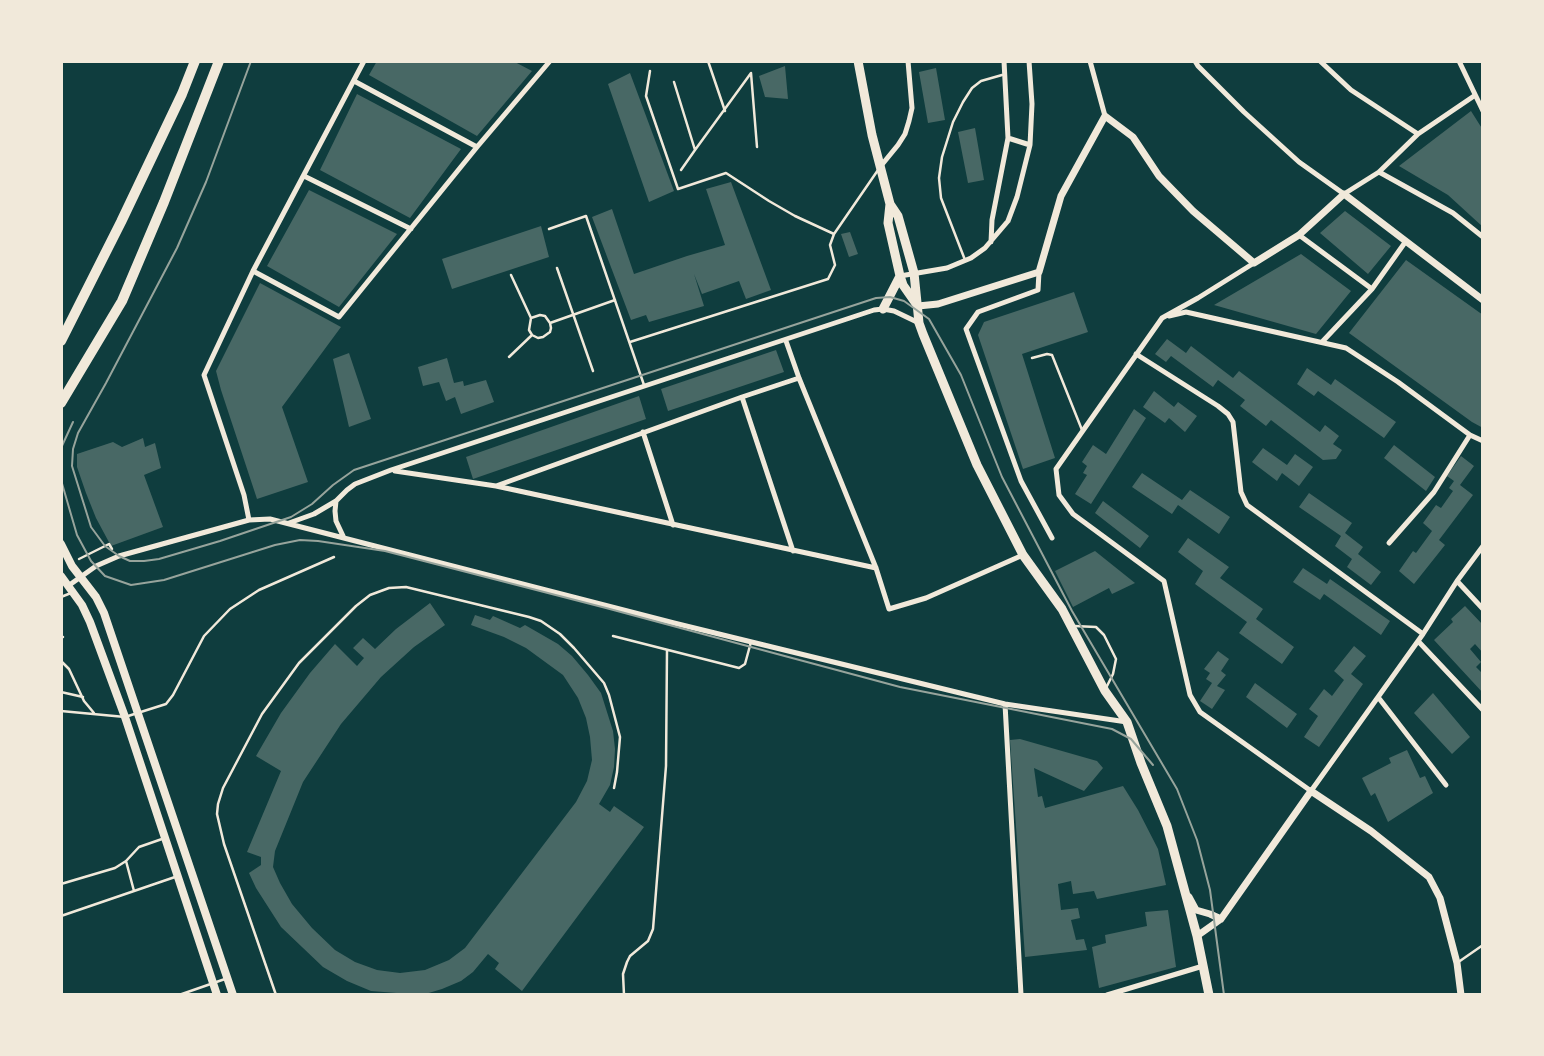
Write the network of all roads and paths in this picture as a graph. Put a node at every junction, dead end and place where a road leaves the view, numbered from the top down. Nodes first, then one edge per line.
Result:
1 (195, 61) edge
2 (219, 61) edge
3 (364, 61) edge
4 (539, 61) edge
5 (708, 61) edge
6 (858, 61) edge
7 (908, 61) edge
8 (1004, 61) edge
9 (1029, 61) edge
10 (1090, 61) edge
11 (1195, 61) edge
12 (1459, 61) edge
13 (1322, 62) edge
14 (548, 63) edge
15 (650, 71) dead end
16 (1006, 75) junction
17 (354, 81) junction
18 (674, 82) dead end
19 (1474, 96) junction
20 (725, 111) junction
21 (1483, 111) edge
22 (1105, 116) junction
23 (1418, 134) junction
24 (1008, 138) junction
25 (1030, 145) junction
26 (477, 147) junction
27 (757, 147) dead end
28 (695, 150) junction
29 (880, 167) junction
30 (680, 171) dead end
31 (1379, 172) junction
32 (304, 176) junction
33 (1344, 194) junction
34 (890, 204) junction
35 (411, 229) junction
36 (549, 229) dead end
37 (834, 234) junction
38 (1299, 235) junction
39 (1483, 237) edge
40 (1406, 241) junction
41 (991, 242) junction
42 (966, 261) junction
43 (1254, 263) junction
44 (557, 268) dead end
45 (253, 271) junction
46 (1039, 272) junction
47 (914, 273) junction
48 (511, 275) dead end
49 (900, 276) junction
50 (1372, 289) junction
51 (615, 300) junction
52 (1483, 300) edge
53 (918, 306) junction
54 (883, 310) junction
55 (573, 315) junction
56 (531, 318) junction
57 (1161, 318) junction
58 (919, 323) junction
59 (550, 324) junction
60 (532, 335) junction
61 (61, 341) edge
62 (786, 341) junction
63 (629, 342) junction
64 (1322, 342) junction
65 (1136, 354) junction
66 (509, 357) dead end
67 (1032, 358) dead end
68 (593, 371) dead end
69 (799, 378) junction
70 (644, 385) junction
71 (742, 397) junction
72 (61, 403) edge
73 (1082, 430) junction
74 (643, 432) junction
75 (1471, 435) junction
76 (1483, 441) edge
77 (391, 470) junction
78 (496, 486) junction
79 (336, 501) junction
80 (249, 520) junction
81 (289, 523) junction
82 (673, 525) junction
83 (344, 538) junction
84 (1052, 538) dead end
85 (1390, 543) dead end
86 (61, 544) edge
87 (105, 546) dead end
88 (1483, 546) edge
89 (793, 551) junction
90 (1023, 555) junction
91 (334, 557) dead end
92 (70, 563) junction
93 (876, 568) junction
94 (61, 576) edge
95 (80, 576) junction
96 (1457, 581) junction
97 (71, 589) junction
98 (61, 597) edge
99 (1483, 609) edge
100 (1070, 626) junction
101 (1423, 634) junction
102 (613, 636) dead end
103 (1418, 641) junction
104 (751, 642) junction
105 (667, 650) junction
106 (61, 662) edge
107 (1105, 691) junction
108 (61, 692) edge
109 (83, 697) junction
110 (1378, 697) junction
111 (1005, 704) junction
112 (1483, 710) edge
113 (61, 711) edge
114 (94, 713) junction
115 (138, 713) junction
116 (125, 717) junction
117 (1127, 722) junction
118 (1446, 785) dead end
119 (614, 788) dead end
120 (1311, 791) junction
121 (165, 838) junction
122 (126, 862) junction
123 (191, 872) junction
124 (177, 876) junction
125 (61, 884) edge
126 (134, 891) junction
127 (1186, 892) junction
128 (61, 916) edge
129 (1221, 919) junction
130 (1197, 936) junction
131 (1483, 945) edge
132 (1457, 963) junction
133 (1203, 966) junction
134 (227, 978) junction
135 (213, 983) junction
136 (179, 995) edge
137 (217, 995) edge
138 (233, 995) edge
139 (276, 995) edge
140 (624, 995) edge
141 (1021, 995) edge
142 (1108, 995) edge
143 (1209, 995) edge
144 (1461, 995) edge

1 - 61 highway
2 - 72 highway
3 - 17 street
4 - 14 street
5 - 20 path
6 - 29 main road
7 - 29 street
8 - 16 street
9 - 25 street
10 - 22 street
11 - 33 street
12 - 19 street
13 - 23 street
14 - 26 street
15 - 37 lane
16 - 24 street
16 - 42 lane
17 - 26 street
17 - 32 street
18 - 28 path
19 - 21 street
19 - 23 street
20 - 27 path
20 - 28 path
22 - 43 street
22 - 46 street
23 - 31 street
24 - 25 street
24 - 41 street
25 - 41 street
26 - 35 street
28 - 30 path
29 - 34 main road
29 - 37 lane
31 - 33 street
31 - 39 street
32 - 35 street
32 - 45 street
33 - 38 street
33 - 40 street
34 - 47 main road
34 - 49 main road
35 - 45 street
36 - 51 lane
37 - 63 lane
38 - 43 street
38 - 50 street
40 - 50 street
40 - 52 street
41 - 42 street
42 - 47 street
43 - 57 street
44 - 55 lane
45 - 80 street
46 - 53 street
46 - 84 street
47 - 49 street
47 - 53 main road
48 - 56 lane
49 - 53 main road
49 - 54 main road
50 - 64 street
51 - 55 lane
51 - 63 lane
53 - 58 main road
54 - 58 street
54 - 62 street
55 - 59 lane
55 - 68 lane
56 - 59 lane
56 - 60 lane
57 - 64 street
57 - 65 street
58 - 90 main road
59 - 60 lane
60 - 66 lane
62 - 69 street
62 - 70 street
63 - 70 lane
64 - 75 street
65 - 73 street
65 - 101 street
67 - 73 lane
69 - 71 street
69 - 93 street
70 - 77 street
71 - 74 street
71 - 89 street
73 - 120 street
74 - 78 street
74 - 82 street
75 - 76 street
75 - 85 street
77 - 78 street
77 - 79 street
78 - 82 street
79 - 81 street
79 - 83 street
80 - 81 street
80 - 95 street
81 - 83 street
82 - 89 street
83 - 104 street
86 - 92 main road
87 - 92 path
88 - 96 street
89 - 93 street
90 - 93 street
90 - 100 main road
91 - 115 lane
92 - 95 main road
94 - 97 main road
95 - 97 street
95 - 115 main road
96 - 99 street
96 - 101 street
97 - 98 lane
97 - 116 main road
100 - 107 main road
100 - 107 lane
101 - 103 street
102 - 105 lane
103 - 110 street
103 - 112 street
104 - 105 lane
104 - 111 street
105 - 140 lane
106 - 109 lane
107 - 117 main road
108 - 109 lane
109 - 114 lane
110 - 118 street
110 - 120 street
111 - 117 street
111 - 141 street
113 - 114 lane
114 - 116 lane
115 - 116 lane
115 - 123 main road
116 - 121 main road
117 - 127 main road
119 - 139 path
120 - 129 street
120 - 132 street
121 - 122 lane
121 - 124 main road
122 - 125 lane
122 - 126 lane
123 - 124 lane
123 - 134 main road
124 - 126 lane
124 - 135 main road
126 - 128 lane
127 - 129 street
127 - 130 main road
129 - 130 street
130 - 133 main road
131 - 132 lane
132 - 144 street
133 - 142 street
133 - 143 main road
134 - 135 lane
134 - 138 main road
135 - 136 lane
135 - 137 main road

